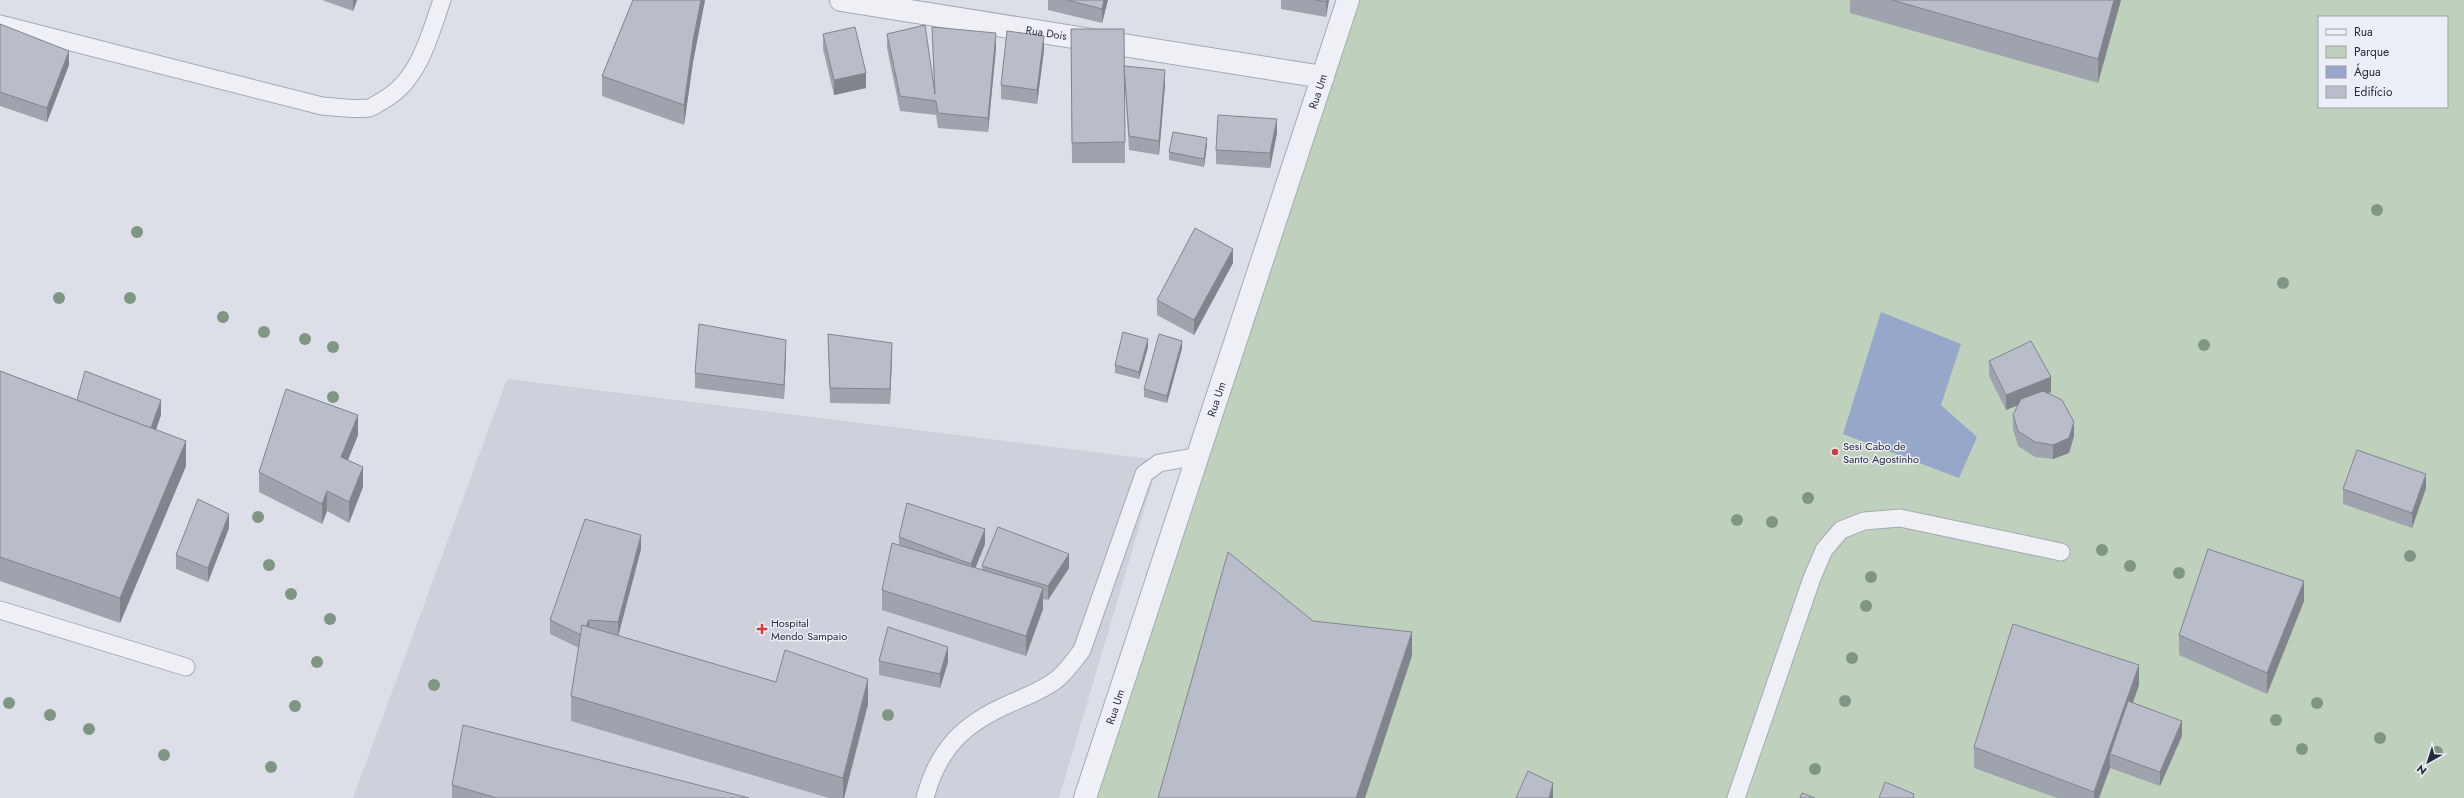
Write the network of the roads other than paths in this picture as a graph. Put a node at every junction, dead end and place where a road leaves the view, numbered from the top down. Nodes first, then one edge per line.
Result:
1 (442, 0) edge
2 (841, 0) edge
3 (1348, 0) edge
4 (0, 24) edge
5 (1323, 77) junction
6 (1199, 456) junction
7 (2061, 552) dead end
8 (0, 610) edge
9 (186, 667) dead end
10 (925, 798) edge
11 (1085, 798) edge
12 (1736, 798) edge

1 - 4 lane
2 - 5 street, Rua Dois
3 - 5 street, Rua Um
5 - 6 street, Rua Um
6 - 10 lane
6 - 11 street, Rua Um
7 - 12 lane
8 - 9 lane

